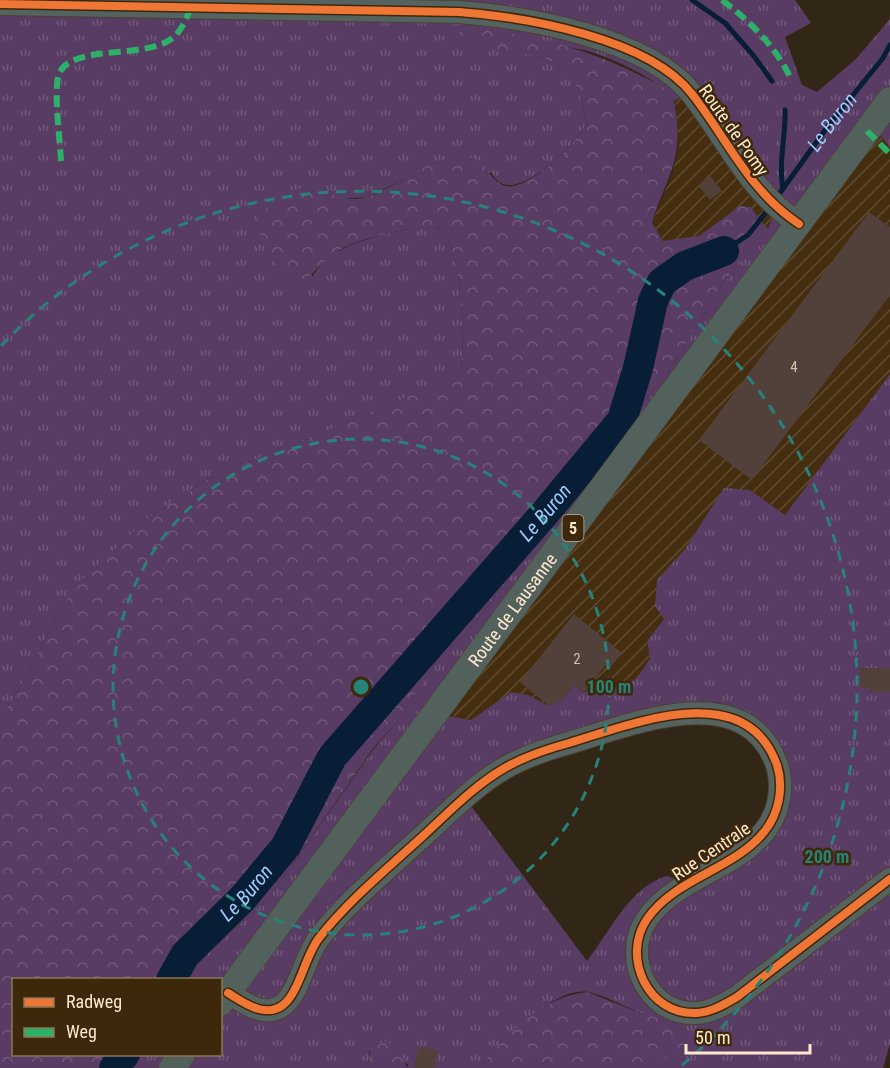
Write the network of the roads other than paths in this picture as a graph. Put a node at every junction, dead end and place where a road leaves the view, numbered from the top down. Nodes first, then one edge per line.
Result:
1 (0, 4) edge
2 (890, 100) edge
3 (791, 218) junction
4 (890, 879) edge
5 (224, 998) edge

1 - 3 street, Route de Pomy
2 - 3 main road, Route de Lausanne / 5
3 - 5 main road, Route de Lausanne / 5
4 - 5 street, Rue Centrale

